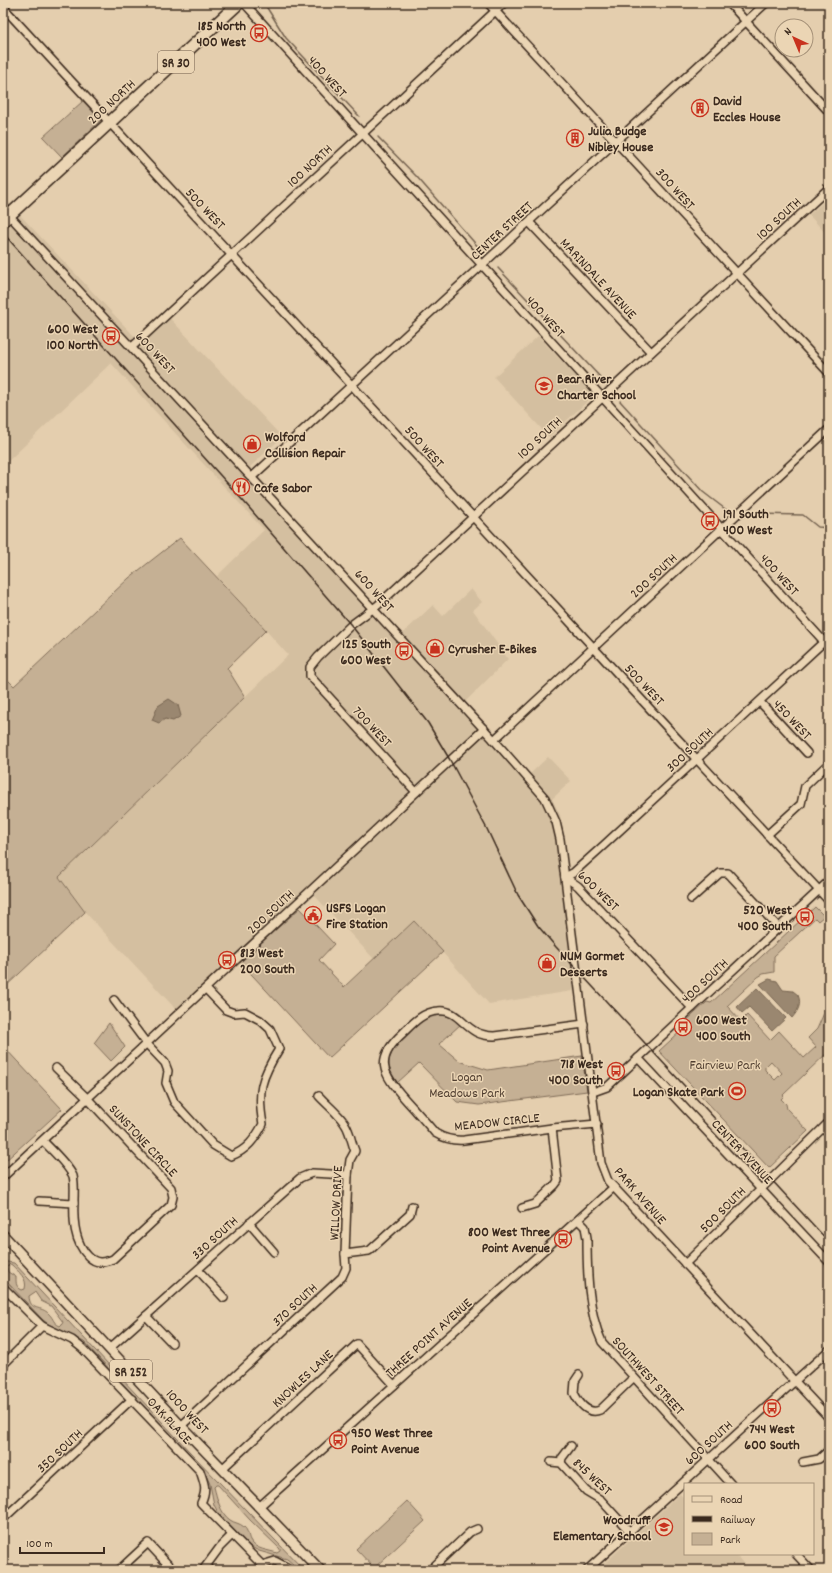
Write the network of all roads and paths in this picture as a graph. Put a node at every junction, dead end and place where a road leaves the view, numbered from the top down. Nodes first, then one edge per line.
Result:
1 (239, 3) edge
2 (244, 3) edge
3 (488, 3) edge
4 (504, 3) edge
5 (729, 3) edge
6 (766, 3) edge
7 (3, 7) edge
8 (495, 11) junction
9 (746, 22) junction
10 (829, 112) edge
11 (110, 123) junction
12 (362, 134) junction
13 (616, 141) junction
14 (829, 188) edge
15 (5, 214) edge
16 (529, 222) junction
17 (231, 255) junction
18 (482, 265) junction
19 (736, 273) junction
20 (132, 347) junction
21 (650, 352) junction
22 (829, 373) edge
23 (352, 385) junction
24 (602, 397) junction
25 (829, 429) edge
26 (252, 477) junction
27 (472, 517) junction
28 (722, 529) junction
29 (373, 609) junction
30 (827, 642) edge
31 (593, 648) junction
32 (310, 676) joint
33 (760, 702) junction
34 (484, 729) junction
35 (494, 740) junction
36 (807, 753) dead end
37 (697, 760) junction
38 (829, 764) edge
39 (416, 792) junction
40 (767, 835) junction
41 (565, 877) junction
42 (829, 881) edge
43 (819, 890) junction
44 (691, 899) dead end
45 (829, 901) edge
46 (779, 928) junction
47 (206, 989) junction
48 (114, 1000) dead end
49 (692, 1008) junction
50 (584, 1024) junction
51 (147, 1044) junction
52 (638, 1058) junction
53 (56, 1068) dead end
54 (593, 1092) junction
55 (319, 1096) dead end
56 (88, 1099) junction
57 (829, 1122) edge
58 (596, 1124) junction
59 (552, 1128) junction
60 (43, 1141) junction
61 (348, 1175) junction
62 (3, 1177) edge
63 (614, 1187) junction
64 (761, 1190) junction
65 (39, 1201) dead end
66 (74, 1203) junction
67 (412, 1206) dead end
68 (522, 1208) dead end
69 (578, 1220) junction
70 (249, 1224) junction
71 (3, 1235) edge
72 (274, 1252) dead end
73 (346, 1254) junction
74 (829, 1262) edge
75 (685, 1264) junction
76 (198, 1270) junction
77 (3, 1286) edge
78 (224, 1298) dead end
79 (146, 1316) junction
80 (42, 1326) junction
81 (172, 1344) dead end
82 (110, 1348) junction
83 (829, 1350) edge
84 (3, 1364) edge
85 (579, 1375) dead end
86 (634, 1378) junction
87 (794, 1382) junction
88 (394, 1385) junction
89 (132, 1399) junction
90 (829, 1418) edge
91 (181, 1426) junction
92 (571, 1446) dead end
93 (829, 1450) edge
94 (708, 1460) junction
95 (551, 1462) dead end
96 (803, 1462) dead end
97 (561, 1463) junction
98 (223, 1468) junction
99 (730, 1483) edge
100 (260, 1506) junction
101 (3, 1519) edge
102 (477, 1529) dead end
103 (630, 1532) junction
104 (232, 1535) junction
105 (797, 1555) edge
106 (810, 1568) dead end
107 (119, 1570) edge
108 (174, 1570) edge
109 (202, 1570) edge
110 (292, 1570) edge
111 (320, 1570) edge
112 (430, 1570) edge
113 (587, 1570) edge

1 - 11 highway, 200 NORTH / SR 30
2 - 12 street, 400 WEST
3 - 8 street, 300 WEST
4 - 8 street, 100 NORTH
5 - 9 street
6 - 9 street, CENTER STREET
7 - 11 street, 500 WEST
8 - 12 street, 100 NORTH
8 - 13 street, 300 WEST
9 - 10 street
9 - 13 street, CENTER STREET
11 - 15 highway, 200 NORTH / SR 30
11 - 17 street, 500 WEST
12 - 17 street, 100 NORTH
12 - 18 street, 400 WEST
13 - 16 street, CENTER STREET
13 - 19 street, 300 WEST
14 - 19 street, 100 SOUTH
15 - 20 street, 600 WEST
16 - 18 street, CENTER STREET
16 - 21 street, MARINDALE AVENUE
17 - 20 street, 100 NORTH
17 - 23 street, 500 WEST
18 - 23 street, CENTER STREET
18 - 24 street, 400 WEST
19 - 21 street, 100 SOUTH
19 - 22 street, 300 WEST
20 - 26 street, 600 WEST
21 - 24 street, 100 SOUTH
23 - 26 street, CENTER STREET
23 - 27 street, 500 WEST
24 - 27 street, 100 SOUTH
24 - 28 street, 400 WEST
25 - 28 street, 200 SOUTH
26 - 29 street, 600 WEST
27 - 29 street, 100 SOUTH
27 - 31 street, 500 WEST
28 - 30 street, 400 WEST
28 - 31 street, 200 SOUTH
29 - 32 street, 100 SOUTH
29 - 34 street, 600 WEST
30 - 33 street, 300 SOUTH
31 - 35 street, 200 SOUTH
31 - 37 street, 500 WEST
32 - 39 street, 700 WEST
33 - 36 street, 450 WEST
33 - 37 street, 300 SOUTH
34 - 35 street, 600 WEST
34 - 39 street, 200 SOUTH
35 - 41 street, 600 WEST
37 - 40 street, 500 WEST
37 - 41 street, 300 SOUTH
38 - 40 street
39 - 47 street, 200 SOUTH
40 - 43 street, 500 WEST
41 - 49 street, 600 WEST
41 - 50 street, PARK AVENUE
42 - 43 street, 400 SOUTH
43 - 45 street, 500 WEST
43 - 46 street, 400 SOUTH
44 - 46 street
46 - 49 street, 400 SOUTH
47 - 51 street, 200 SOUTH
47 - 51 street
48 - 51 street
49 - 52 street, 400 SOUTH
50 - 54 street, PARK AVENUE
50 - 59 street, MEADOW CIRCLE
51 - 56 street, 200 SOUTH
52 - 54 street, 400 SOUTH
52 - 64 street, CENTER AVENUE
53 - 56 street
54 - 58 street, PARK AVENUE
55 - 61 street, WILLOW DRIVE
56 - 60 street, 200 SOUTH
56 - 66 street, SUNSTONE CIRCLE
57 - 64 street, 500 SOUTH
58 - 59 street, MEADOW CIRCLE
58 - 63 street, PARK AVENUE
59 - 68 street
60 - 62 street, 200 SOUTH
60 - 66 street, SUNSTONE CIRCLE
61 - 70 street, 330 SOUTH
61 - 73 street, WILLOW DRIVE
63 - 69 street, THREE POINT AVENUE
63 - 75 street, PARK AVENUE
64 - 74 street, CENTER AVENUE
64 - 75 street, 500 SOUTH
65 - 66 street
67 - 73 street
69 - 86 street, SOUTHWEST STREET
69 - 88 street, THREE POINT AVENUE
70 - 72 street
70 - 76 street, 330 SOUTH
71 - 82 main road, 1000 WEST / SR 252
73 - 91 street, 370 SOUTH
75 - 87 street, PARK AVENUE
76 - 78 street
76 - 79 street, 330 SOUTH
77 - 80 street
79 - 81 street
79 - 82 street, 330 SOUTH
80 - 84 street
80 - 89 street, OAK PLACE
82 - 91 main road, 1000 WEST / SR 252
83 - 87 street, 600 SOUTH
85 - 86 street
86 - 94 street, SOUTHWEST STREET
87 - 90 street, PARK AVENUE
87 - 94 street, 600 SOUTH
88 - 98 street, KNOWLES LANE
88 - 100 street, THREE POINT AVENUE
89 - 101 street, 350 SOUTH
89 - 104 street, OAK PLACE
91 - 98 main road, 1000 WEST / SR 252
92 - 97 street
93 - 96 street
94 - 99 street, SOUTHWEST STREET
94 - 103 street, 600 SOUTH
95 - 97 street, 845 WEST
97 - 103 street, 845 WEST
98 - 100 main road, 1000 WEST / SR 252
100 - 111 main road, 1000 WEST / SR 252
102 - 112 street
103 - 113 street, 600 SOUTH
104 - 109 street
104 - 110 street
105 - 106 street
107 - 108 street

